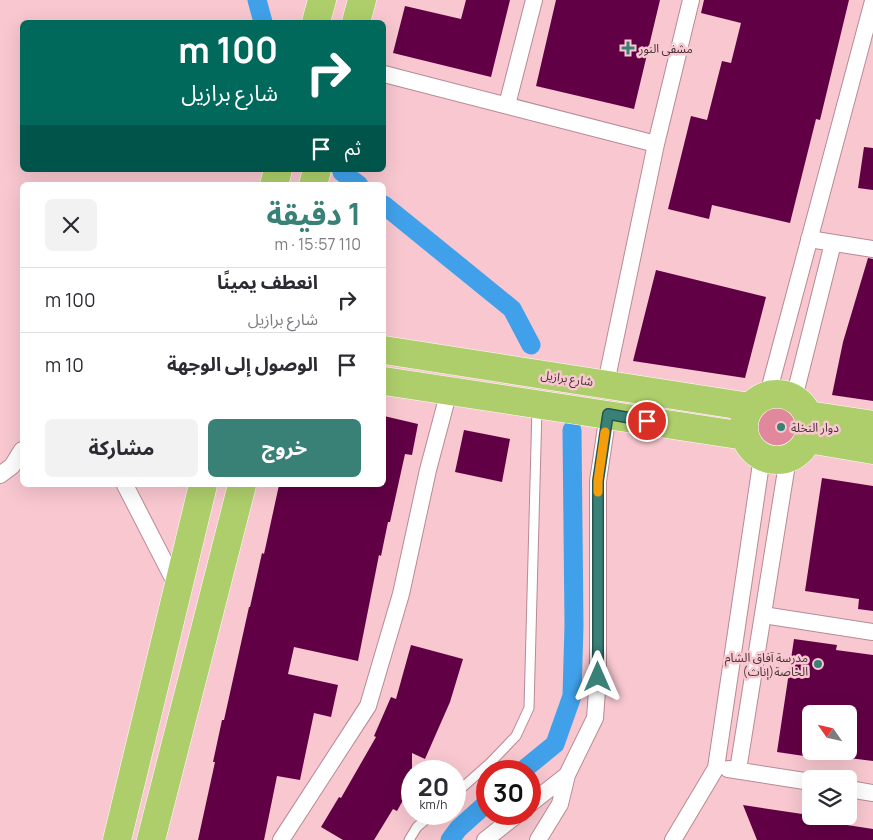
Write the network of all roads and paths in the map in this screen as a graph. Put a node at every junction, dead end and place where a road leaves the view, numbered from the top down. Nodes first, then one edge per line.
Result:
1 (322, 0) edge
2 (362, 0) edge
3 (534, 0) edge
4 (691, 0) edge
5 (873, 1) edge
6 (317, 20) edge
7 (357, 20) edge
8 (386, 75) edge
9 (506, 105) junction
10 (656, 144) junction
11 (809, 239) junction
12 (833, 243) junction
13 (873, 249) edge
14 (386, 350) edge
15 (386, 381) edge
16 (606, 383) junction
17 (449, 391) junction
18 (759, 400) junction
19 (537, 405) junction
20 (608, 414) junction
21 (804, 417) junction
22 (873, 425) edge
23 (765, 450) junction
24 (873, 450) edge
25 (20, 453) edge
26 (0, 475) edge
27 (126, 487) edge
28 (203, 487) edge
29 (241, 487) edge
30 (178, 588) junction
31 (763, 614) junction
32 (873, 632) edge
33 (716, 768) junction
34 (738, 770) junction
35 (567, 775) junction
36 (802, 781) edge
37 (466, 784) edge
38 (857, 790) edge
39 (873, 793) edge
40 (541, 795) edge
41 (419, 825) edge
42 (504, 825) edge
43 (117, 840) edge
44 (150, 840) edge
45 (281, 840) edge
46 (410, 840) edge
47 (485, 840) edge
48 (538, 840) edge
49 (673, 840) edge

1 - 6 highway
2 - 7 highway
3 - 9 street
4 - 10 street
5 - 11 street
8 - 9 street
9 - 10 street
10 - 16 street
11 - 12 street
11 - 18 street
12 - 13 street
12 - 21 street
14 - 16 highway, شارع برازيل
15 - 17 highway
16 - 18 highway, شارع برازيل
17 - 19 highway
17 - 45 street
18 - 21 highway
18 - 23 highway
19 - 20 highway
19 - 37 lane
20 - 23 highway
20 - 35 street
21 - 22 highway
21 - 23 highway
21 - 24 highway
23 - 31 street
23 - 33 street
25 - 26 street
27 - 30 street
28 - 30 highway
29 - 44 highway
30 - 43 highway
31 - 32 street
31 - 34 street
33 - 34 street
33 - 49 street
34 - 36 street
35 - 40 street
35 - 48 street
38 - 39 street
41 - 46 lane
42 - 47 street

